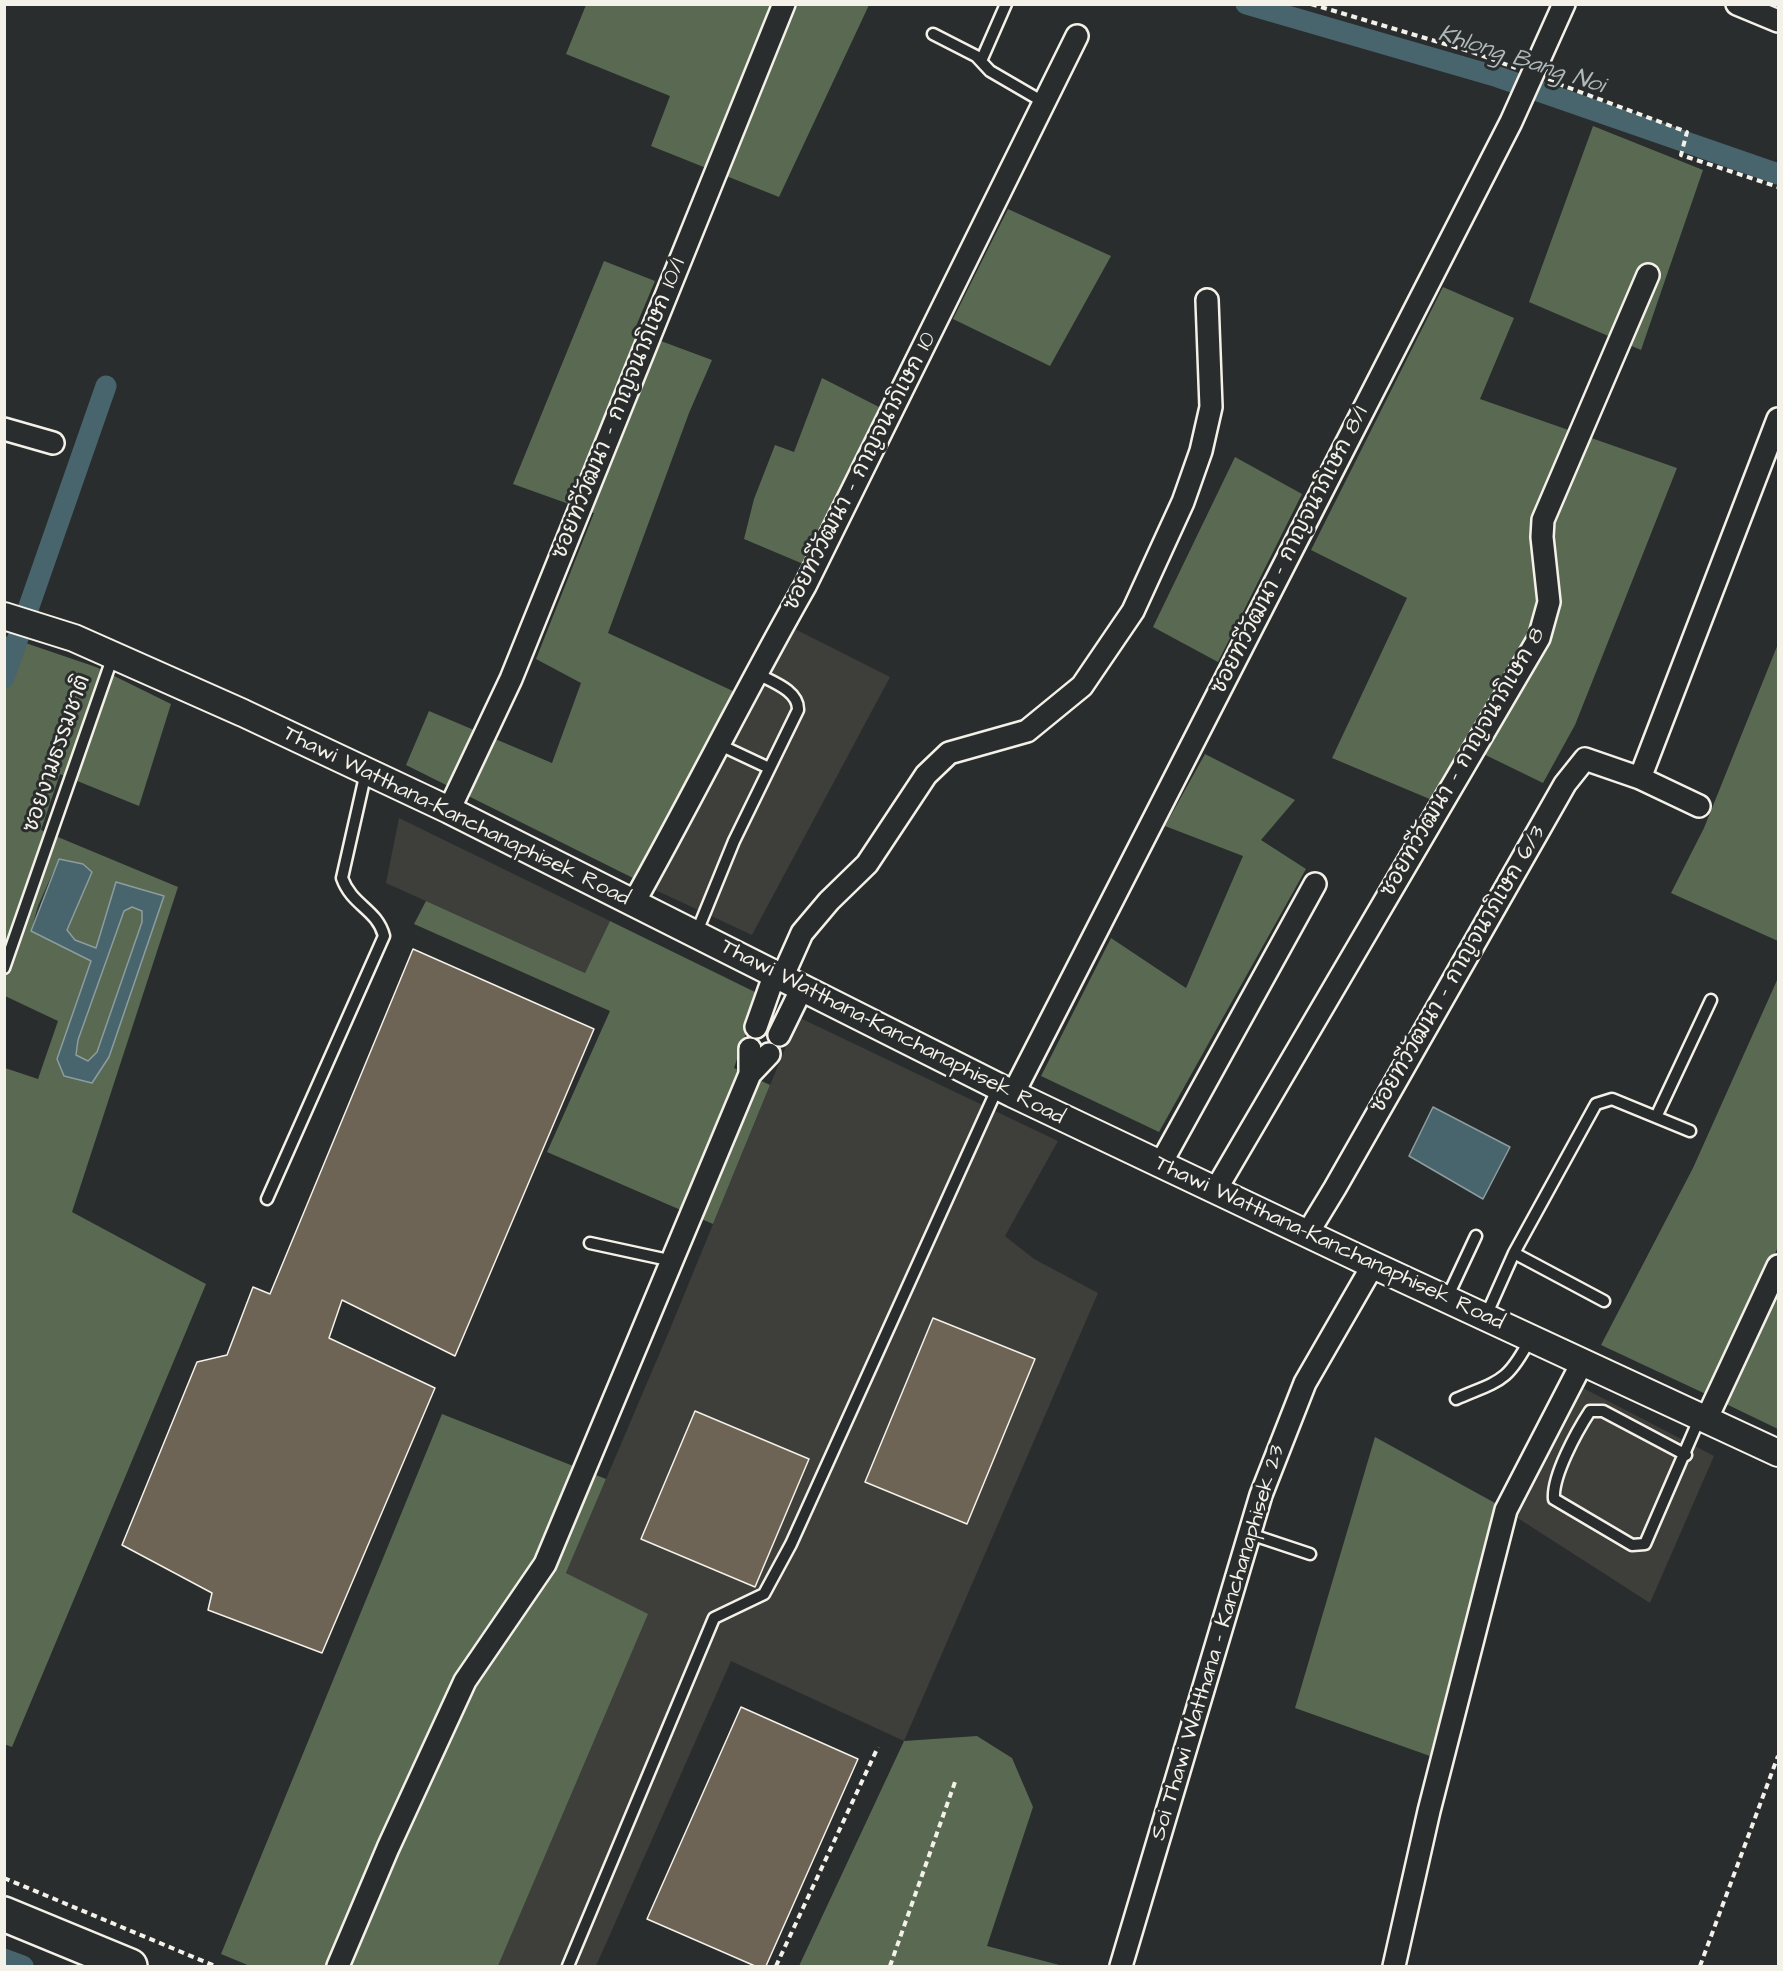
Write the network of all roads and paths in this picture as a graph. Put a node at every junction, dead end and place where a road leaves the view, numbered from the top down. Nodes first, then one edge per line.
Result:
1 (784, 4) edge
2 (1006, 4) edge
3 (1311, 4) edge
4 (1564, 4) edge
5 (1737, 4) edge
6 (1779, 21) edge
7 (933, 34) dead end
8 (1077, 36) dead end
9 (981, 61) junction
10 (1535, 69) junction
11 (1046, 104) junction
12 (1779, 187) edge
13 (1647, 275) dead end
14 (1207, 300) dead end
15 (1779, 419) edge
16 (4, 429) edge
17 (53, 443) dead end
18 (4, 616) edge
19 (113, 655) junction
20 (756, 673) junction
21 (720, 745) junction
22 (769, 768) junction
23 (366, 772) junction
24 (1640, 778) junction
25 (1699, 806) dead end
26 (449, 810) junction
27 (1315, 884) dead end
28 (633, 904) junction
29 (696, 934) junction
30 (4, 968) edge
31 (785, 982) junction
32 (1711, 1000) dead end
33 (756, 1027) dead end
34 (779, 1035) dead end
35 (760, 1052) dead end
36 (1006, 1090) junction
37 (1656, 1117) junction
38 (1689, 1131) dead end
39 (1160, 1165) junction
40 (1215, 1191) junction
41 (267, 1199) dead end
42 (1307, 1234) junction
43 (1476, 1236) dead end
44 (590, 1243) dead end
45 (1514, 1253) junction
46 (673, 1261) junction
47 (1373, 1265) junction
48 (1779, 1266) edge
49 (1446, 1299) junction
50 (1604, 1301) dead end
51 (1485, 1318) junction
52 (1530, 1338) junction
53 (1581, 1363) junction
54 (1456, 1399) dead end
55 (1703, 1419) junction
56 (1779, 1453) edge
57 (1686, 1455) junction
58 (1250, 1534) junction
59 (1310, 1554) dead end
60 (878, 1747) dead end
61 (1779, 1756) edge
62 (955, 1782) dead end
63 (4, 1878) edge
64 (4, 1914) edge
65 (130, 1966) edge
66 (215, 1966) edge
67 (338, 1966) edge
68 (568, 1966) edge
69 (776, 1966) edge
70 (890, 1966) edge
71 (1121, 1966) edge
72 (1394, 1966) edge
73 (1700, 1966) edge

1 - 26 street, ซอยทวีวัฒนา - กาญจนาภิเษก 10/1
2 - 9 lane
3 - 10 path
4 - 10 street, ซอยทวีวัฒนา - กาญจนาภิเษก 8/1
5 - 6 street
7 - 9 lane
8 - 11 street, ซอยทวีวัฒนา - กาญจนาภิเษก 10
9 - 11 lane
10 - 12 path
10 - 36 street, ซอยทวีวัฒนา - กาญจนาภิเษก 8/1
11 - 20 street, ซอยทวีวัฒนา - กาญจนาภิเษก 10
13 - 40 street, ซอยทวีวัฒนา - กาญจนาภิเษก 8
14 - 31 street
15 - 24 street
16 - 17 street
18 - 19 street, Thawi Watthana-Kanchanaphisek Road
19 - 23 street, Thawi Watthana-Kanchanaphisek Road
19 - 30 lane, ซอยงามธรรมชาติ
20 - 21 street, ซอยทวีวัฒนา - กาญจนาภิเษก 10
20 - 22 lane
21 - 22 lane
21 - 28 street, ซอยทวีวัฒนา - กาญจนาภิเษก 10
22 - 29 lane
23 - 26 street, Thawi Watthana-Kanchanaphisek Road
23 - 41 lane
24 - 25 street, ซอยทวีวัฒนา - กาญจนาภิเษก 6/3
24 - 42 street, ซอยทวีวัฒนา - กาญจนาภิเษก 6/3
26 - 28 street, Thawi Watthana-Kanchanaphisek Road
27 - 39 street
28 - 29 street, Thawi Watthana-Kanchanaphisek Road
29 - 31 street, Thawi Watthana-Kanchanaphisek Road
31 - 33 street
31 - 34 street
31 - 36 street, Thawi Watthana-Kanchanaphisek Road
32 - 37 lane
35 - 46 street
36 - 39 street, Thawi Watthana-Kanchanaphisek Road
36 - 68 lane
37 - 38 lane
37 - 45 lane
39 - 40 street, Thawi Watthana-Kanchanaphisek Road
40 - 42 street, Thawi Watthana-Kanchanaphisek Road
42 - 47 street, Thawi Watthana-Kanchanaphisek Road
43 - 49 lane
44 - 46 lane
45 - 50 lane
45 - 51 lane
46 - 67 street
47 - 49 street, Thawi Watthana-Kanchanaphisek Road
47 - 58 street, Soi Thawi Watthana - Kanchanaphisek 23
48 - 55 street
49 - 51 street, Thawi Watthana-Kanchanaphisek Road
51 - 52 street, Thawi Watthana-Kanchanaphisek Road
52 - 53 street, Thawi Watthana-Kanchanaphisek Road
52 - 54 lane
53 - 55 street, Thawi Watthana-Kanchanaphisek Road
53 - 72 street
55 - 56 street, Thawi Watthana-Kanchanaphisek Road
55 - 57 lane
57 - 57 lane
58 - 59 lane
58 - 71 street, Soi Thawi Watthana - Kanchanaphisek 23
60 - 69 path
61 - 73 path
62 - 70 path
63 - 66 path
64 - 65 main road

